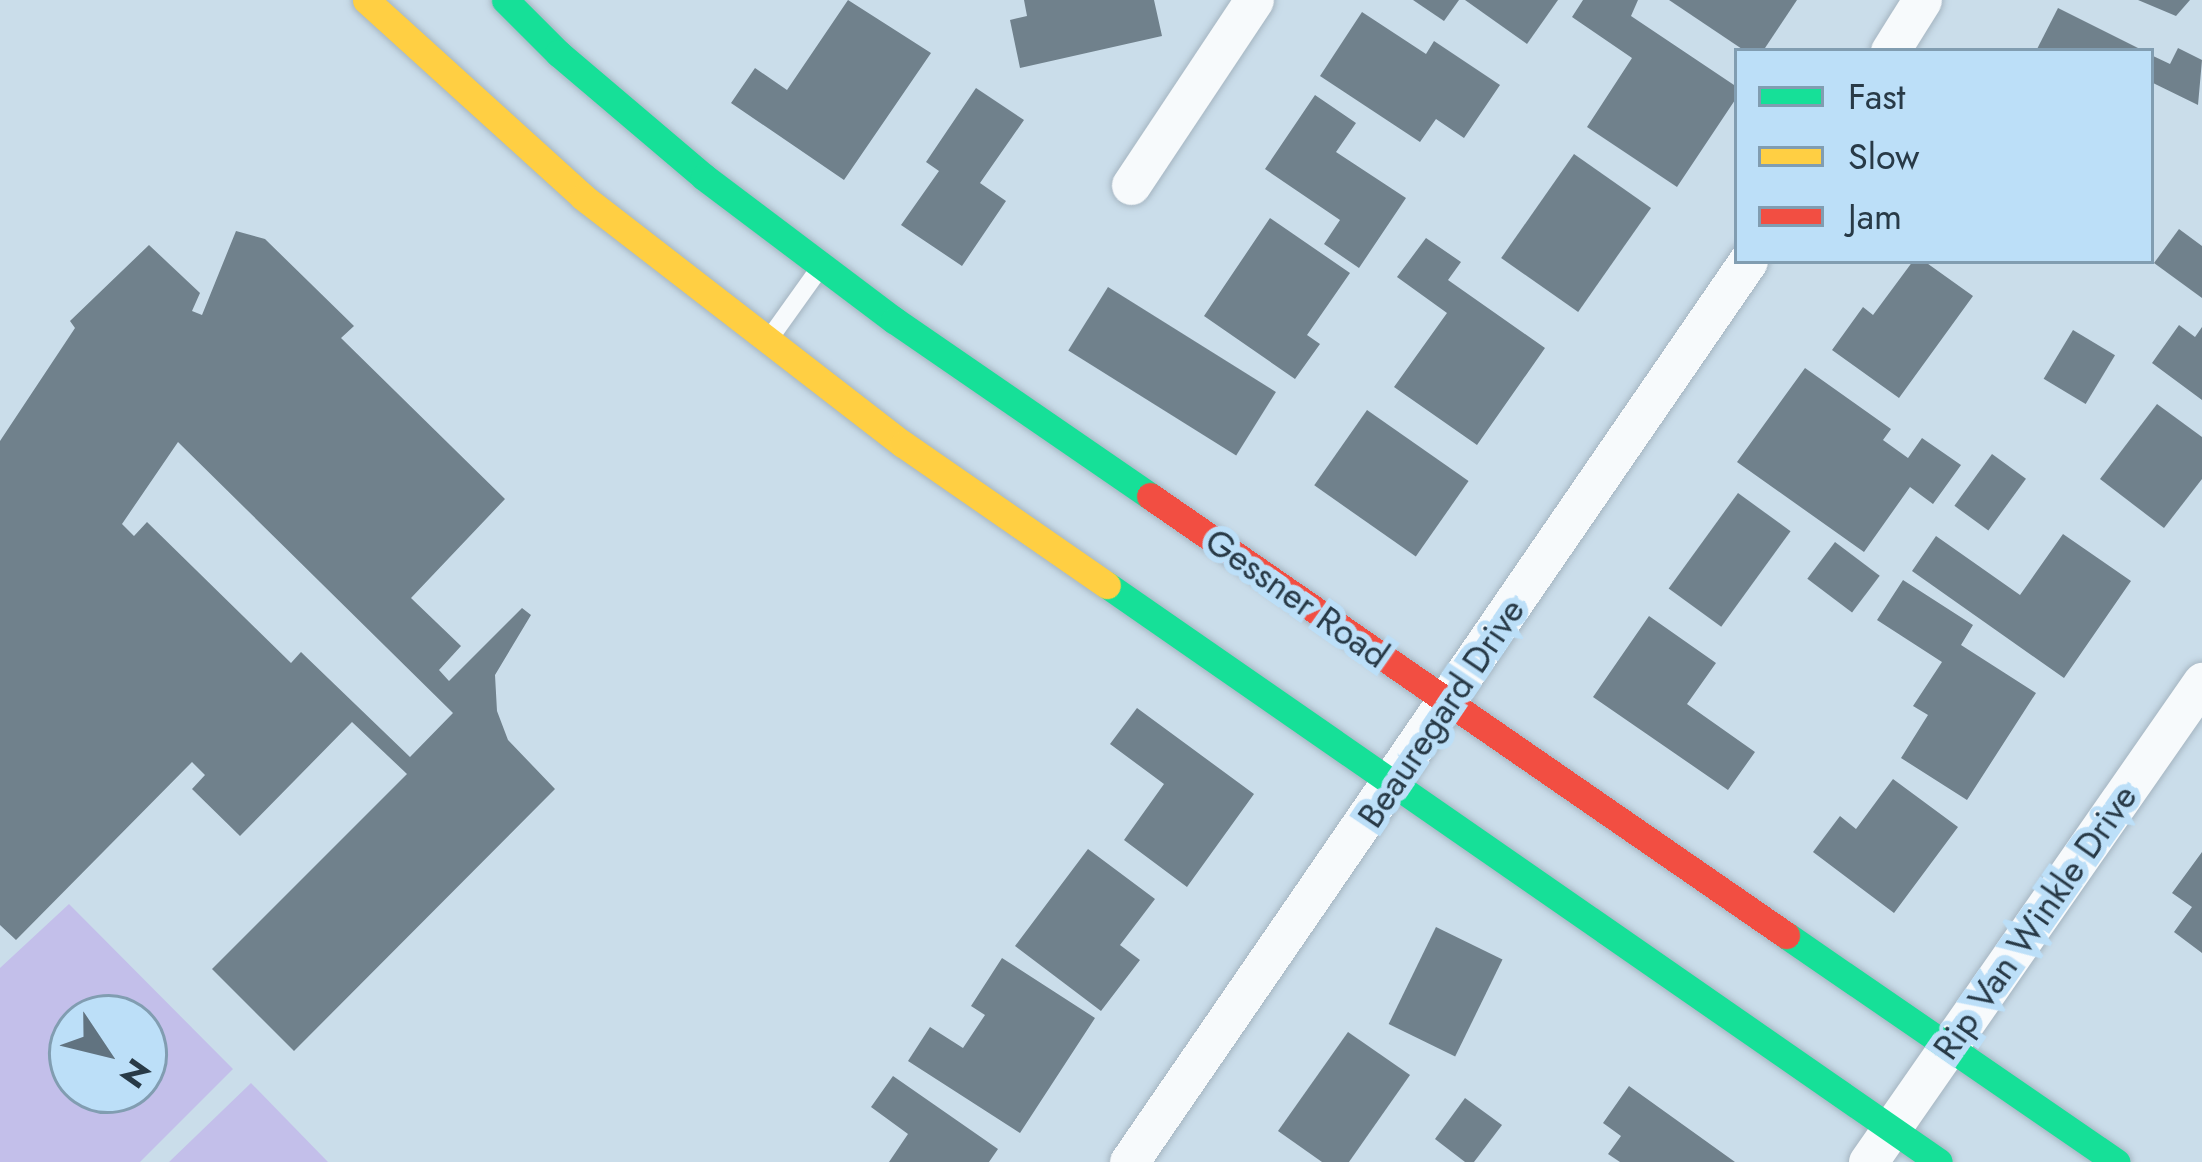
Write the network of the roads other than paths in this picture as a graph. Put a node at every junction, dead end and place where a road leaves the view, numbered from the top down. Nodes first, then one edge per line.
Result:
1 (366, 0) edge
2 (505, 0) edge
3 (1254, 0) edge
4 (1922, 0) edge
5 (1892, 48) edge
6 (1131, 185) dead end
7 (1746, 264) edge
8 (821, 265) junction
9 (767, 342) junction
10 (2202, 682) edge
11 (1448, 703) junction
12 (1392, 785) junction
13 (1948, 1046) junction
14 (1892, 1129) junction
15 (1129, 1162) edge
16 (1868, 1162) edge
17 (1939, 1162) edge
18 (2116, 1162) edge

1 - 9 main road
2 - 8 main road, Gessner Road
3 - 6 street
4 - 5 street
7 - 11 street, Beauregard Drive
8 - 9 lane
8 - 11 main road, Gessner Road
9 - 12 main road
10 - 13 street, Rip Van Winkle Drive
11 - 12 street, Beauregard Drive
11 - 13 main road, Gessner Road
12 - 14 main road
12 - 15 street, Beauregard Drive
13 - 14 street, Rip Van Winkle Drive
13 - 18 main road, Gessner Road
14 - 16 street, Rip Van Winkle Drive
14 - 17 main road

